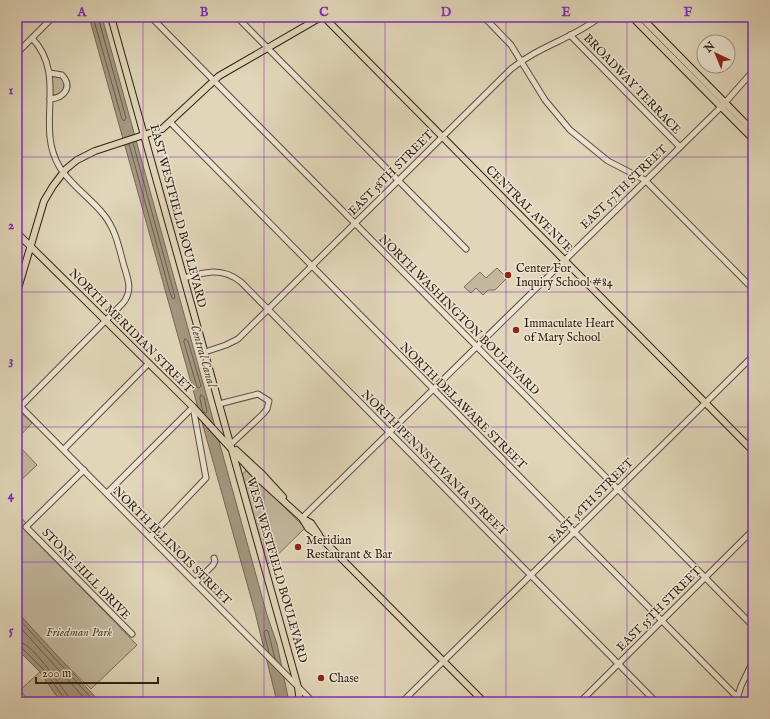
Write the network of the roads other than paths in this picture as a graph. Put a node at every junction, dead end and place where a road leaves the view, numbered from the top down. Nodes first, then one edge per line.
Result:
1 (53, 17) edge
2 (111, 17) edge
3 (151, 17) edge
4 (237, 17) edge
5 (321, 17) edge
6 (324, 17) edge
7 (484, 17) edge
8 (600, 17) edge
9 (632, 17) edge
10 (640, 17) edge
11 (570, 35) junction
12 (32, 38) junction
13 (268, 48) junction
14 (17, 53) edge
15 (521, 60) junction
16 (753, 71) edge
17 (50, 73) junction
18 (214, 80) junction
19 (50, 99) junction
20 (722, 105) junction
21 (170, 123) junction
22 (753, 131) edge
23 (145, 136) junction
24 (442, 137) junction
25 (753, 139) edge
26 (680, 147) junction
27 (63, 172) junction
28 (399, 180) junction
29 (645, 180) junction
30 (355, 223) junction
31 (17, 233) edge
32 (31, 247) junction
33 (466, 249) dead end
34 (564, 260) junction
35 (311, 266) junction
36 (184, 278) junction
37 (753, 289) edge
38 (17, 292) edge
39 (268, 309) junction
40 (106, 320) junction
41 (476, 346) junction
42 (204, 352) junction
43 (753, 356) edge
44 (149, 363) junction
45 (433, 389) junction
46 (705, 403) junction
47 (219, 404) junction
48 (19, 405) edge
49 (193, 407) junction
50 (389, 432) junction
51 (230, 445) junction
52 (64, 450) junction
53 (753, 451) edge
54 (248, 467) junction
55 (84, 470) junction
56 (239, 473) junction
57 (618, 490) junction
58 (107, 493) junction
59 (287, 502) junction
60 (302, 518) junction
61 (574, 533) junction
62 (752, 534) edge
63 (150, 537) junction
64 (214, 558) dead end
65 (531, 575) junction
66 (705, 577) junction
67 (195, 583) junction
68 (661, 620) junction
69 (753, 626) edge
70 (132, 634) dead end
71 (444, 661) junction
72 (753, 661) edge
73 (618, 663) junction
74 (298, 687) junction
75 (737, 700) edge
76 (300, 702) edge
77 (313, 702) edge
78 (402, 702) edge
79 (484, 702) edge
80 (580, 702) edge
81 (656, 702) edge
82 (742, 702) edge

1 - 12 street
2 - 23 main road, EAST WESTFIELD BOULEVARD
3 - 18 street, NORTH WASHINGTON BOULEVARD
4 - 13 street
5 - 13 main road
6 - 24 main road, CENTRAL AVENUE
7 - 15 street
8 - 11 street, EAST 58TH STREET
9 - 20 main road
10 - 20 main road
11 - 15 street, EAST 58TH STREET
11 - 26 street, BROADWAY TERRACE
12 - 14 street
12 - 17 street
13 - 18 main road
13 - 28 street
15 - 24 street, EAST 58TH STREET
15 - 29 street
16 - 20 street, EAST 57TH STREET
17 - 19 street
17 - 19 street
18 - 21 main road
18 - 30 street, NORTH WASHINGTON BOULEVARD
19 - 27 street
20 - 22 main road
20 - 25 main road
20 - 26 street, EAST 57TH STREET
21 - 23 main road
21 - 35 street, NORTH DELAWARE STREET
23 - 27 main road
23 - 36 main road, EAST WESTFIELD BOULEVARD
24 - 28 street, EAST 58TH STREET
24 - 34 main road, CENTRAL AVENUE
26 - 29 street, EAST 57TH STREET
27 - 32 main road
27 - 40 street
28 - 30 street, EAST 58TH STREET
28 - 33 street
29 - 34 street, EAST 57TH STREET
29 - 37 street
30 - 35 street, EAST 58TH STREET
30 - 41 street, NORTH WASHINGTON BOULEVARD
31 - 32 main road, NORTH MERIDIAN STREET
32 - 38 main road
32 - 40 main road, NORTH MERIDIAN STREET
34 - 41 street, EAST 57TH STREET
34 - 46 main road, CENTRAL AVENUE
35 - 39 street, EAST 58TH STREET
35 - 45 street, NORTH DELAWARE STREET
36 - 39 street, NORTH PENNSYLVANIA STREET
36 - 42 main road, EAST WESTFIELD BOULEVARD
39 - 42 street, EAST 58TH STREET
39 - 50 street, NORTH PENNSYLVANIA STREET
40 - 44 main road, NORTH MERIDIAN STREET
40 - 48 street
41 - 45 street, EAST 57TH STREET
41 - 57 street, NORTH WASHINGTON BOULEVARD
42 - 47 main road, EAST WESTFIELD BOULEVARD
43 - 46 street, EAST 56TH STREET
44 - 49 main road, NORTH MERIDIAN STREET
44 - 52 street
45 - 50 street, EAST 57TH STREET
45 - 61 street, NORTH DELAWARE STREET
46 - 53 main road, CENTRAL AVENUE
46 - 57 street, EAST 56TH STREET
47 - 51 main road, EAST WESTFIELD BOULEVARD
47 - 51 street
48 - 52 street, NORTH ILLINOIS STREET
49 - 51 main road, NORTH MERIDIAN STREET
49 - 58 street
49 - 63 street
50 - 60 street, EAST 57TH STREET
50 - 65 street, NORTH PENNSYLVANIA STREET
51 - 54 main road, NORTH MERIDIAN STREET
51 - 56 main road, WEST WESTFIELD BOULEVARD
51 - 59 main road, NORTH MERIDIAN STREET
52 - 55 street, NORTH ILLINOIS STREET
54 - 56 main road
54 - 59 main road, NORTH MERIDIAN STREET
55 - 58 street, NORTH ILLINOIS STREET
55 - 70 street, STONE HILL DRIVE
56 - 74 main road, WEST WESTFIELD BOULEVARD
57 - 61 street, EAST 56TH STREET
57 - 66 street, NORTH WASHINGTON BOULEVARD
58 - 63 street, NORTH ILLINOIS STREET
59 - 60 main road, NORTH MERIDIAN STREET
60 - 71 main road, NORTH MERIDIAN STREET
61 - 65 street, EAST 56TH STREET
61 - 68 street, NORTH DELAWARE STREET
62 - 66 street, EAST 55TH STREET
63 - 67 street, NORTH ILLINOIS STREET
64 - 67 street
65 - 71 street, EAST 56TH STREET
65 - 73 street, NORTH PENNSYLVANIA STREET
66 - 68 street, EAST 55TH STREET
66 - 69 street, NORTH WASHINGTON BOULEVARD
67 - 74 street, NORTH ILLINOIS STREET
68 - 73 street, EAST 55TH STREET
68 - 75 street, NORTH DELAWARE STREET
71 - 78 street, EAST 56TH STREET
71 - 79 main road, NORTH MERIDIAN STREET
72 - 75 street
73 - 80 street, EAST 55TH STREET
73 - 81 street, NORTH PENNSYLVANIA STREET
74 - 76 main road, WEST WESTFIELD BOULEVARD
74 - 77 street, NORTH ILLINOIS STREET
75 - 82 street, NORTH DELAWARE STREET

